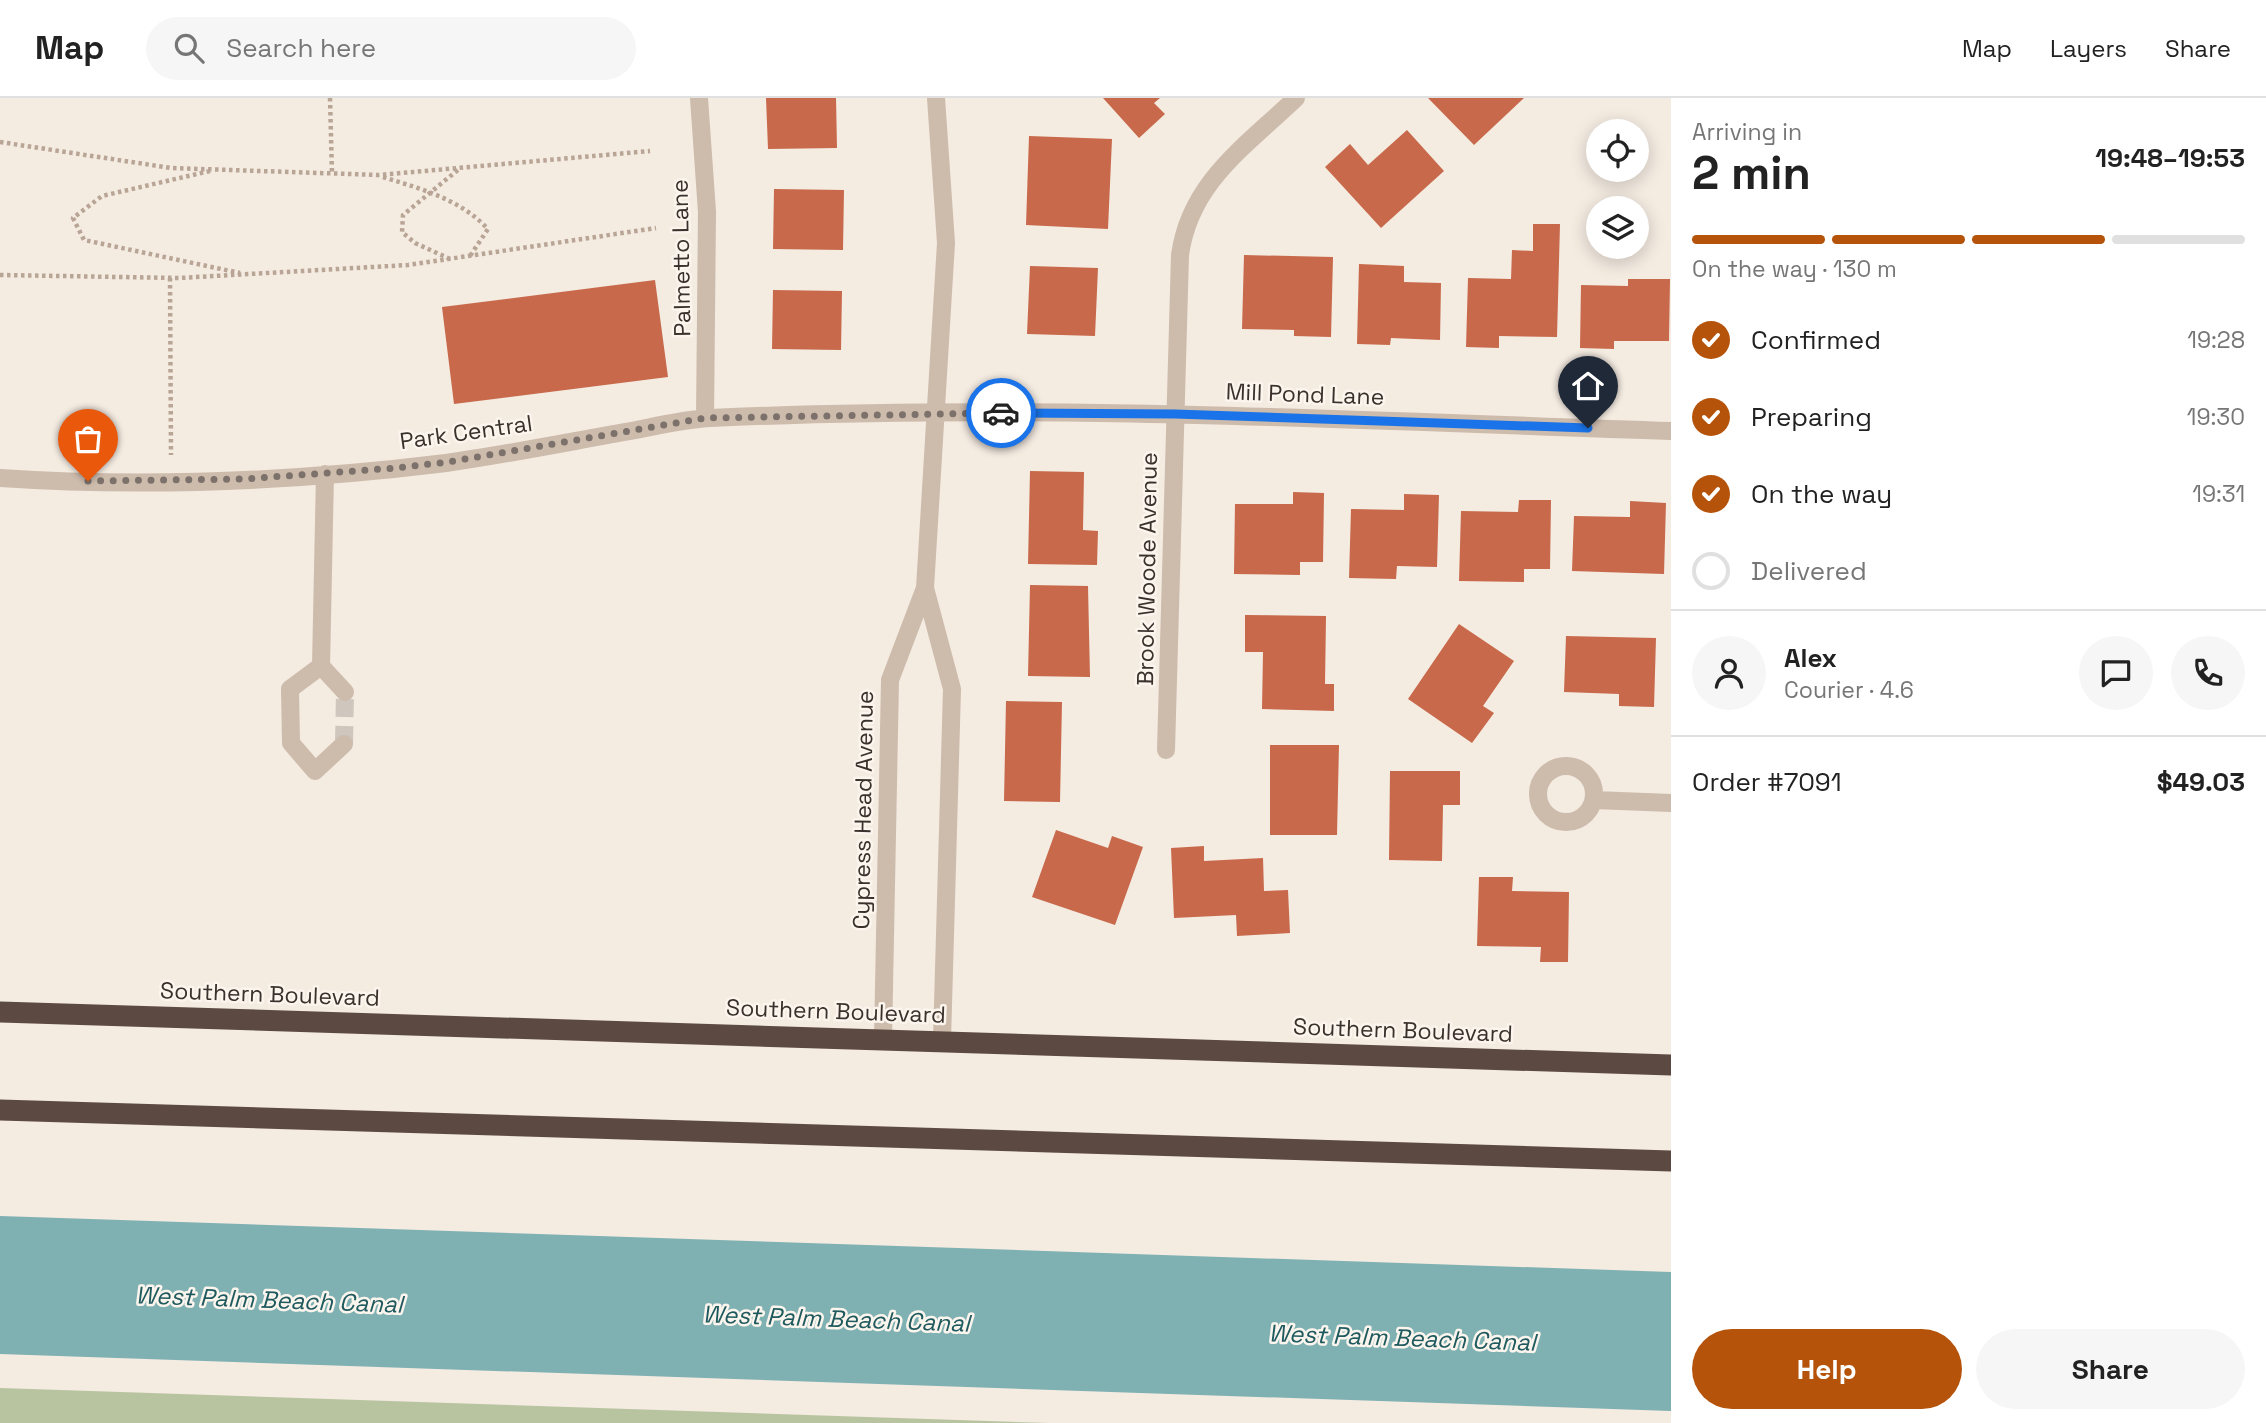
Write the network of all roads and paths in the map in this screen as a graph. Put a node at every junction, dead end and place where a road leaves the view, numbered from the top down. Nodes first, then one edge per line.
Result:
1 (330, 98) edge
2 (699, 98) edge
3 (936, 98) edge
4 (1296, 98) edge
5 (0, 142) edge
6 (650, 151) dead end
7 (460, 168) junction
8 (217, 169) junction
9 (332, 174) junction
10 (379, 175) junction
11 (429, 191) junction
12 (656, 228) dead end
13 (469, 257) junction
14 (451, 259) junction
15 (247, 274) junction
16 (0, 275) edge
17 (170, 278) junction
18 (936, 413) junction
19 (1175, 414) junction
20 (705, 418) junction
21 (1671, 431) edge
22 (172, 455) dead end
23 (325, 474) junction
24 (0, 478) edge
25 (925, 588) junction
26 (321, 666) junction
27 (345, 692) tunnel mouth
28 (344, 744) dead end
29 (1166, 751) dead end
30 (1594, 800) dead end
31 (1671, 803) edge
32 (0, 1012) edge
33 (883, 1039) junction
34 (942, 1040) junction
35 (1671, 1065) edge
36 (0, 1110) edge
37 (1671, 1161) edge

1 - 9 path
2 - 20 street, Palmetto Lane
3 - 18 street, Cypress Head Avenue
4 - 19 street, Brook Woode Avenue
5 - 8 path
6 - 7 path
7 - 10 path
7 - 11 path
8 - 9 path
8 - 15 path
9 - 10 path
10 - 11 path
11 - 13 path
11 - 14 path
12 - 13 path
13 - 14 path
14 - 15 path
15 - 17 path
16 - 17 path
17 - 22 path
18 - 19 street, Mill Pond Lane
18 - 20 street, Park Central
18 - 25 street, Cypress Head Avenue
19 - 21 street, Mill Pond Lane
19 - 29 street, Brook Woode Avenue
20 - 23 street, Park Central
23 - 24 street, Park Central
23 - 26 street
25 - 33 street, Cypress Head Avenue
25 - 34 street, Cypress Head Avenue
26 - 27 street
26 - 28 street
30 - 31 street
32 - 33 highway, Southern Boulevard
33 - 34 highway, Southern Boulevard
34 - 35 highway, Southern Boulevard
36 - 37 highway

